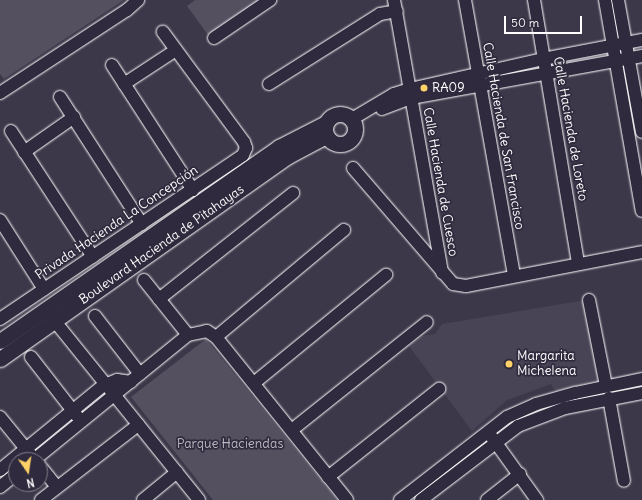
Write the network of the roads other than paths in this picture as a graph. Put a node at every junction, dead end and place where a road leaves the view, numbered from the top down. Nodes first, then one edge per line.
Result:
1 (138, 0) edge
2 (270, 0) edge
3 (465, 0) edge
4 (534, 0) edge
5 (605, 0) edge
6 (618, 0) edge
7 (396, 6) edge
8 (163, 32) dead end
9 (214, 38) dead end
10 (642, 40) edge
11 (626, 43) junction
12 (613, 46) junction
13 (176, 50) junction
14 (642, 56) edge
15 (629, 58) junction
16 (543, 59) junction
17 (616, 61) junction
18 (112, 65) dead end
19 (546, 74) junction
20 (478, 80) junction
21 (124, 84) junction
22 (269, 84) dead end
23 (1, 90) edge
24 (411, 94) junction
25 (60, 97) dead end
26 (74, 117) junction
27 (353, 121) junction
28 (326, 129) junction
29 (11, 131) dead end
30 (642, 132) edge
31 (24, 152) junction
32 (637, 154) edge
33 (353, 168) dead end
34 (193, 190) junction
35 (293, 193) dead end
36 (642, 211) edge
37 (0, 220) edge
38 (142, 224) junction
39 (344, 230) dead end
40 (642, 252) edge
41 (93, 257) junction
42 (578, 263) junction
43 (442, 274) junction
44 (386, 276) dead end
45 (514, 276) junction
46 (144, 280) dead end
47 (40, 292) junction
48 (159, 299) junction
49 (589, 300) dead end
50 (50, 315) junction
51 (95, 316) dead end
52 (0, 319) edge
53 (427, 322) dead end
54 (212, 334) junction
55 (188, 335) junction
56 (0, 341) edge
57 (31, 358) dead end
58 (0, 359) edge
59 (135, 378) junction
60 (642, 379) edge
61 (254, 383) junction
62 (104, 386) junction
63 (606, 386) junction
64 (439, 389) dead end
65 (642, 393) edge
66 (113, 396) junction
67 (609, 398) junction
68 (73, 410) junction
69 (0, 417) edge
70 (82, 422) junction
71 (138, 425) junction
72 (293, 430) junction
73 (487, 430) junction
74 (496, 443) junction
75 (26, 449) junction
76 (28, 452) edge
77 (47, 452) edge
78 (0, 470) edge
79 (177, 472) junction
80 (520, 474) junction
81 (48, 476) edge
82 (328, 477) junction
83 (8, 480) edge
84 (624, 480) dead end
85 (419, 484) junction
86 (0, 487) edge
87 (57, 487) junction
88 (427, 498) edge
89 (41, 500) edge
90 (143, 500) edge
91 (199, 500) edge
92 (347, 500) edge
93 (400, 500) edge
94 (487, 500) edge
95 (537, 500) edge

1 - 23 street
2 - 9 street
3 - 20 street, Calle Hacienda de San Francisco
4 - 16 street, Calle Hacienda de Loreto
5 - 12 street
6 - 11 street
7 - 22 street
7 - 24 street, Calle Hacienda de Cuesco
8 - 13 street
10 - 11 street
11 - 12 street
11 - 15 street
12 - 16 street
12 - 17 street
13 - 21 street
13 - 34 street, Privada Hacienda La Concepción
14 - 15 street
15 - 17 street
15 - 30 street
16 - 19 street, Calle Hacienda de Loreto
16 - 20 street
17 - 19 street
17 - 32 street
18 - 21 street
19 - 20 street
19 - 42 street, Calle Hacienda de Loreto
20 - 24 street
20 - 45 street, Calle Hacienda de San Francisco
21 - 34 street
24 - 27 street
24 - 43 street, Calle Hacienda de Cuesco
25 - 26 street
26 - 31 street
26 - 38 street
27 - 28 street
27 - 28 street
28 - 50 street, Boulevard Hacienda de Pitahayas
29 - 31 street
31 - 41 street
32 - 36 street
33 - 43 street
34 - 38 street, Privada Hacienda La Concepción
35 - 48 street
37 - 47 street
38 - 41 street, Privada Hacienda La Concepción
39 - 54 street
40 - 42 street
41 - 47 street, Privada Hacienda La Concepción
42 - 45 street
43 - 45 street
44 - 61 street
46 - 48 street
47 - 50 street
47 - 52 street, Privada Hacienda La Concepción
48 - 55 street
49 - 63 street
50 - 56 street, Boulevard Hacienda de Pitahayas
50 - 58 street, Boulevard Hacienda de Pitahayas
50 - 62 street
51 - 59 street
53 - 72 street
54 - 55 street
54 - 61 street
55 - 59 street
57 - 68 street
59 - 62 street
59 - 66 street
60 - 63 street
61 - 72 street
62 - 66 street
62 - 68 street
63 - 73 street
64 - 82 street
65 - 67 street
66 - 70 street
66 - 71 street
67 - 74 street
67 - 84 street
68 - 70 street
68 - 75 street
69 - 75 street
70 - 77 street
71 - 79 street
71 - 87 street
72 - 82 street
73 - 74 street
73 - 85 street
74 - 80 street
74 - 88 street
75 - 76 street
75 - 78 street
79 - 90 street
79 - 91 street
80 - 94 street
80 - 95 street
81 - 87 street
82 - 92 street
83 - 86 street
85 - 88 street
85 - 93 street
87 - 89 street

